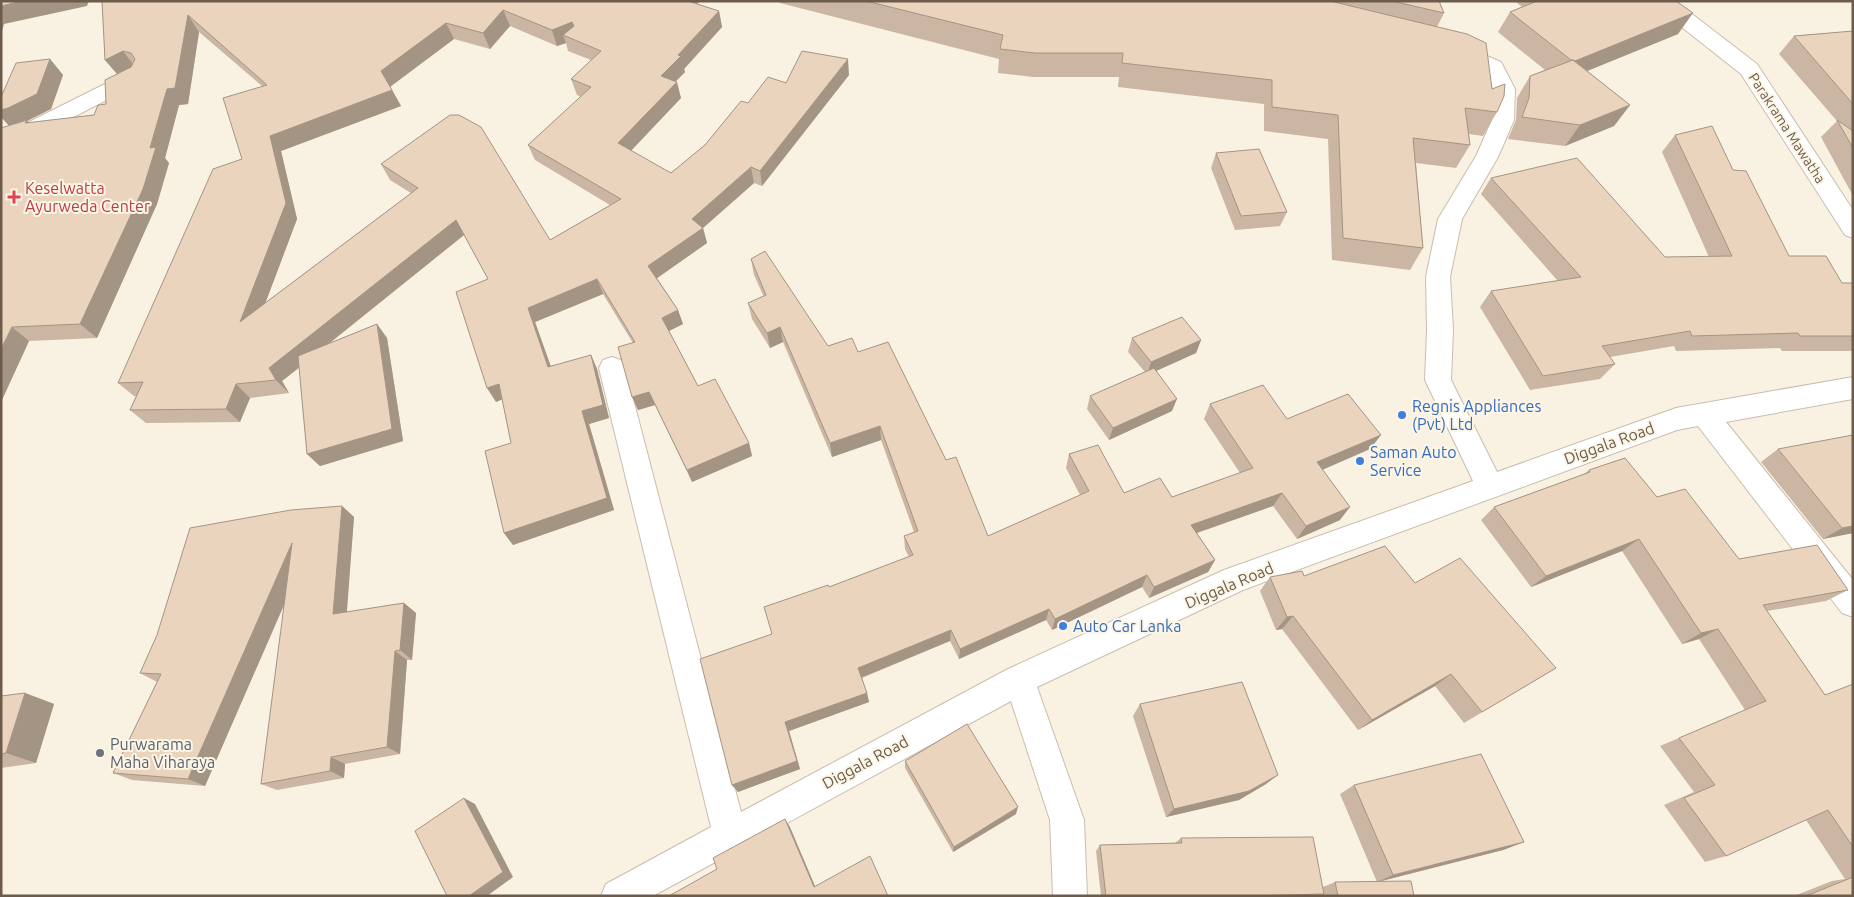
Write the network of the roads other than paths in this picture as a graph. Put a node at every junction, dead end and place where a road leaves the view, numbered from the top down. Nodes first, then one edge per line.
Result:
1 (1662, 1) edge
2 (1434, 45) edge
3 (135, 76) edge
4 (1, 139) edge
5 (1853, 229) edge
6 (612, 368) dead end
7 (1853, 388) edge
8 (1704, 414) junction
9 (1490, 486) junction
10 (1853, 603) edge
11 (1019, 680) junction
12 (730, 835) junction
13 (618, 896) edge
14 (1070, 896) edge

1 - 5 street, Parakrama Mawatha
2 - 9 street
3 - 4 street
6 - 12 street
7 - 8 street, Diggala Road
8 - 9 street, Diggala Road
8 - 10 street
9 - 11 street, Diggala Road
11 - 12 street, Diggala Road
11 - 14 street
12 - 13 street, Diggala Road

